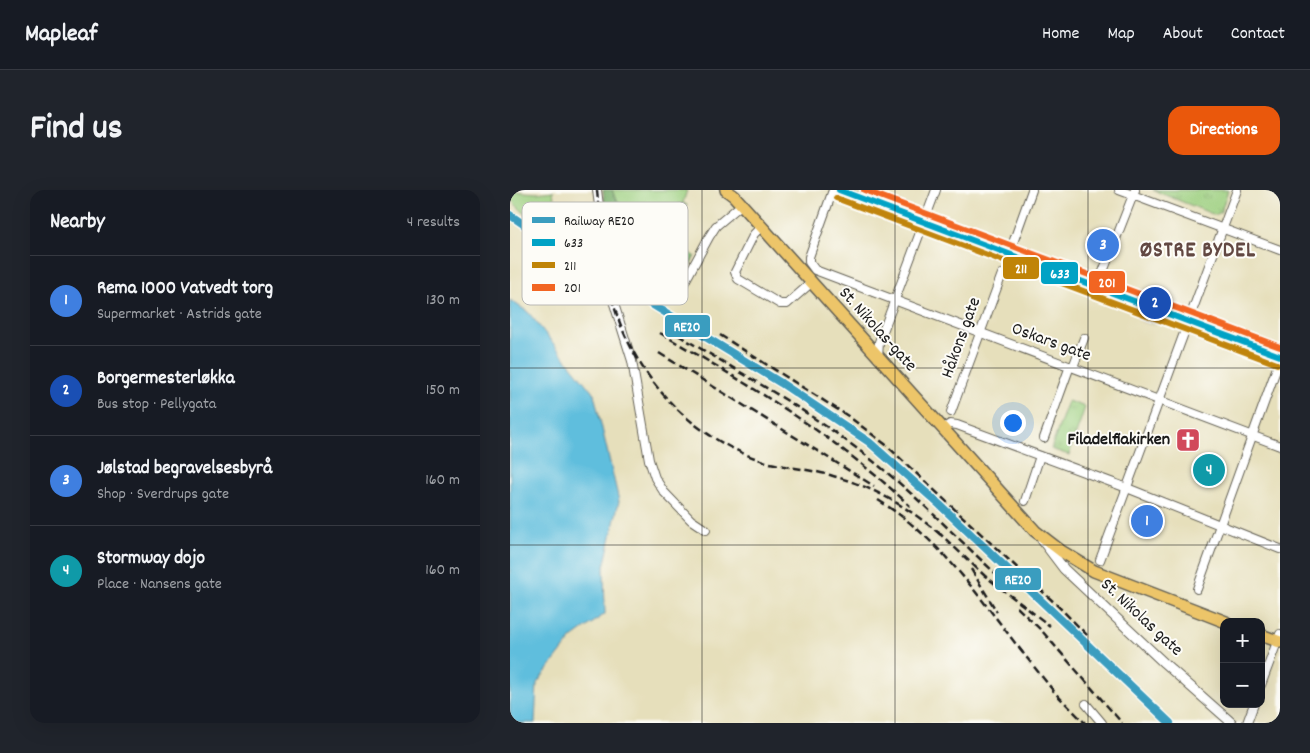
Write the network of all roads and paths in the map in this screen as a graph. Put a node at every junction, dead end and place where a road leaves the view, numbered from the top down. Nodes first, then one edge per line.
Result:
1 (833, 190) edge
2 (839, 190) edge
3 (936, 190) edge
4 (1032, 190) edge
5 (1119, 190) edge
6 (1237, 190) edge
7 (1134, 193) edge
8 (733, 195) edge
9 (925, 221) junction
10 (761, 227) junction
11 (1223, 228) junction
12 (1280, 250) edge
13 (1009, 254) junction
14 (1002, 274) dead end
15 (688, 276) edge
16 (811, 283) junction
17 (1098, 287) junction
18 (895, 300) junction
19 (615, 305) edge
20 (1189, 322) junction
21 (980, 333) junction
22 (1084, 338) dead end
23 (878, 358) junction
24 (1280, 358) edge
25 (1071, 366) junction
26 (1160, 400) junction
27 (951, 412) dead end
28 (944, 428) junction
29 (1254, 436) junction
30 (1044, 438) dead end
31 (1280, 446) edge
32 (1040, 456) junction
33 (1127, 488) junction
34 (1025, 501) dead end
35 (1220, 526) junction
36 (706, 530) dead end
37 (1035, 531) junction
38 (1280, 549) edge
39 (1100, 560) dead end
40 (1197, 589) dead end
41 (1220, 620) edge
42 (1265, 636) edge
43 (1279, 639) edge
44 (1265, 675) edge
45 (1086, 704) dead end
46 (1253, 708) edge
47 (1102, 723) edge
48 (1232, 723) edge
49 (1247, 723) edge

1 - 18 street, Oskars gate
2 - 9 street
3 - 9 street
4 - 13 street
5 - 7 street
6 - 11 street
7 - 11 street
7 - 17 street
8 - 10 main road, St. Nikolas-gate
8 - 15 street
9 - 13 street
9 - 18 street
10 - 16 main road, St. Nikolas-gate
10 - 16 street
11 - 12 street
11 - 20 street
13 - 17 street
14 - 21 street, Håkons gate
16 - 23 main road, St. Nikolas-gate
17 - 20 street
18 - 21 street, Oskars gate
18 - 23 street
19 - 36 street
20 - 24 street
20 - 26 street
21 - 25 street, Oskars gate
21 - 27 street, Håkons gate
22 - 25 street
23 - 28 main road, St. Nikolas-gate
24 - 29 street
25 - 26 street, Oskars gate
25 - 30 street
26 - 29 street, Oskars gate
26 - 33 street
28 - 32 street
28 - 37 main road, St. Nikolas-gate
29 - 31 street, Oskars gate
29 - 35 street
32 - 33 street
32 - 34 street
33 - 35 street
33 - 39 street
35 - 38 street
35 - 40 street
37 - 41 main road, St. Nikolas-gate
37 - 48 street, St. Nikolas gate
42 - 43 main road
43 - 44 street
45 - 47 street
46 - 49 street

